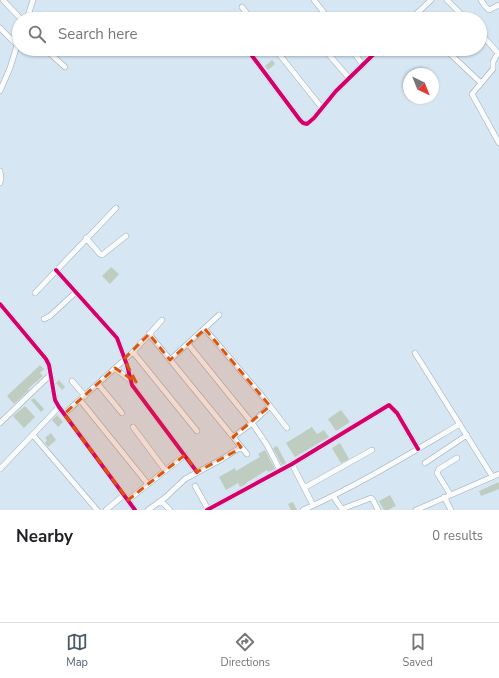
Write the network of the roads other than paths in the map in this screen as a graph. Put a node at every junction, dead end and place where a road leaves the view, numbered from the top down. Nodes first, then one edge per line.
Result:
1 (3, 0) edge
2 (33, 0) edge
3 (314, 0) edge
4 (431, 0) edge
5 (447, 0) edge
6 (481, 0) edge
7 (499, 5) edge
8 (242, 7) dead end
9 (14, 12) edge
10 (29, 12) edge
11 (246, 12) edge
12 (323, 12) edge
13 (419, 12) edge
14 (459, 12) edge
15 (0, 28) edge
16 (12, 37) edge
17 (487, 41) edge
18 (14, 56) edge
19 (53, 56) edge
20 (252, 56) edge
21 (281, 56) edge
22 (330, 56) edge
23 (356, 56) edge
24 (372, 56) edge
25 (452, 56) edge
26 (363, 65) junction
27 (65, 66) dead end
28 (349, 78) junction
29 (481, 83) junction
30 (0, 91) edge
31 (322, 108) junction
32 (499, 143) edge
33 (0, 171) edge
34 (0, 183) edge
35 (116, 208) dead end
36 (126, 236) dead end
37 (86, 238) junction
38 (56, 270) junction
39 (76, 292) junction
40 (35, 293) dead end
41 (0, 304) edge
42 (219, 316) dead end
43 (44, 319) dead end
44 (162, 320) dead end
45 (205, 329) junction
46 (149, 334) junction
47 (188, 344) junction
48 (133, 352) junction
49 (415, 354) dead end
50 (124, 359) junction
51 (170, 360) junction
52 (115, 368) junction
53 (50, 375) junction
54 (72, 381) dead end
55 (131, 381) junction
56 (98, 384) junction
57 (85, 396) junction
58 (80, 400) junction
59 (270, 406) junction
60 (59, 407) junction
61 (122, 413) dead end
62 (64, 414) junction
63 (0, 423) edge
64 (252, 423) junction
65 (460, 424) junction
66 (133, 427) dead end
67 (287, 428) dead end
68 (197, 431) dead end
69 (33, 435) junction
70 (467, 435) junction
71 (233, 437) junction
72 (241, 447) junction
73 (418, 448) junction
74 (372, 450) dead end
75 (247, 454) dead end
76 (185, 455) junction
77 (457, 458) dead end
78 (425, 463) dead end
79 (292, 464) junction
80 (0, 469) edge
81 (165, 470) junction
82 (280, 470) junction
83 (197, 472) junction
84 (499, 474) edge
85 (492, 476) junction
86 (147, 483) junction
87 (195, 486) dead end
88 (304, 488) junction
89 (450, 494) junction
90 (124, 495) junction
91 (333, 496) junction
92 (444, 497) junction
93 (128, 500) junction
94 (161, 501) junction
95 (313, 505) junction
96 (97, 510) edge
97 (106, 510) edge
98 (135, 510) edge
99 (148, 510) edge
100 (170, 510) edge
101 (208, 510) edge
102 (302, 510) edge
103 (378, 510) edge
104 (416, 510) edge
105 (451, 510) edge

1 - 9 street
2 - 10 street
3 - 12 street
4 - 13 street
5 - 14 street
6 - 7 street
8 - 11 street
15 - 16 street
17 - 29 street
18 - 30 street
19 - 27 street
20 - 31 street
21 - 31 street
22 - 28 street
23 - 26 street
24 - 26 street
25 - 29 street
26 - 28 street
28 - 31 street
29 - 32 street
33 - 34 street
35 - 37 street
36 - 37 street
37 - 38 street
38 - 39 street
38 - 40 street
39 - 43 street
39 - 50 street
41 - 53 street
42 - 45 street
44 - 46 street
45 - 47 street
45 - 59 street
46 - 48 street
46 - 51 street
47 - 51 street
47 - 64 street
48 - 50 street
48 - 68 street
49 - 65 street
50 - 52 street
50 - 55 street
51 - 71 street
52 - 55 street
52 - 56 street
53 - 60 street
53 - 63 street
54 - 57 street
55 - 76 street
56 - 57 street
56 - 61 street
57 - 58 street
58 - 62 street
58 - 86 street
59 - 64 street
59 - 67 street
60 - 62 street
60 - 69 street
62 - 90 street
64 - 71 street
64 - 82 street
65 - 70 street
65 - 73 street
66 - 81 street
69 - 80 street
69 - 96 street
70 - 78 street
70 - 85 street
71 - 72 street
72 - 75 street
72 - 83 street
73 - 79 street
73 - 91 street
74 - 88 street
76 - 81 street
76 - 83 street
77 - 89 street
79 - 82 street
79 - 88 street
81 - 86 street
82 - 101 street
83 - 94 street
84 - 85 street
85 - 89 street
86 - 93 street
87 - 101 street
88 - 95 street
89 - 92 street
90 - 93 street
90 - 97 street
91 - 95 street
91 - 103 street
92 - 104 street
92 - 105 street
93 - 98 street
94 - 99 street
94 - 100 street
95 - 102 street

